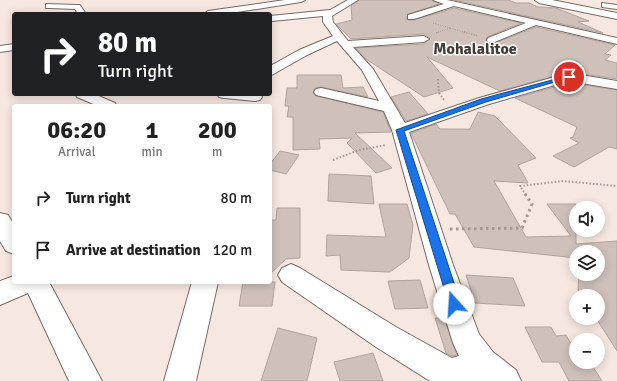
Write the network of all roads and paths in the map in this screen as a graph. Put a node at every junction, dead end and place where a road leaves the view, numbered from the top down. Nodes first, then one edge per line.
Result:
1 (300, 0) edge
2 (354, 0) edge
3 (436, 0) edge
4 (539, 0) edge
5 (550, 0) edge
6 (454, 4) junction
7 (605, 5) dead end
8 (49, 6) dead end
9 (617, 7) edge
10 (81, 12) edge
11 (221, 12) edge
12 (332, 12) junction
13 (536, 12) dead end
14 (497, 14) junction
15 (617, 14) edge
16 (411, 16) joint
17 (272, 18) edge
18 (534, 23) junction
19 (450, 28) junction
20 (424, 39) joint
21 (492, 40) joint
22 (342, 41) junction
23 (617, 41) edge
24 (12, 47) edge
25 (0, 49) edge
26 (604, 69) dead end
27 (272, 70) edge
28 (569, 77) junction
29 (438, 79) dead end
30 (617, 85) edge
31 (321, 92) dead end
32 (87, 96) edge
33 (236, 96) edge
34 (255, 99) edge
35 (105, 104) edge
36 (390, 108) junction
37 (458, 109) junction
38 (402, 137) junction
39 (333, 160) dead end
40 (617, 186) edge
41 (0, 221) edge
42 (430, 229) junction
43 (12, 242) edge
44 (291, 275) dead end
45 (22, 284) edge
46 (37, 284) edge
47 (204, 284) edge
48 (0, 293) edge
49 (482, 363) junction
50 (86, 381) edge
51 (180, 381) edge
52 (505, 381) edge

1 - 11 street
2 - 12 street
3 - 6 street
4 - 15 main road
5 - 15 main road
6 - 14 street
6 - 16 street
7 - 9 street
8 - 10 street
12 - 17 street
12 - 22 street
13 - 14 street
14 - 18 street
16 - 19 path
18 - 21 street
18 - 23 street
19 - 20 path
19 - 21 path
20 - 22 street
22 - 27 street
22 - 36 street
24 - 25 street
26 - 28 street
28 - 30 street
28 - 37 street
29 - 37 path
31 - 36 street
32 - 35 street
33 - 34 street
36 - 38 street
37 - 38 street
38 - 39 path
38 - 42 street
40 - 42 path
41 - 43 street
42 - 49 street
44 - 49 street
45 - 48 street
46 - 50 street
47 - 51 street
49 - 52 street

